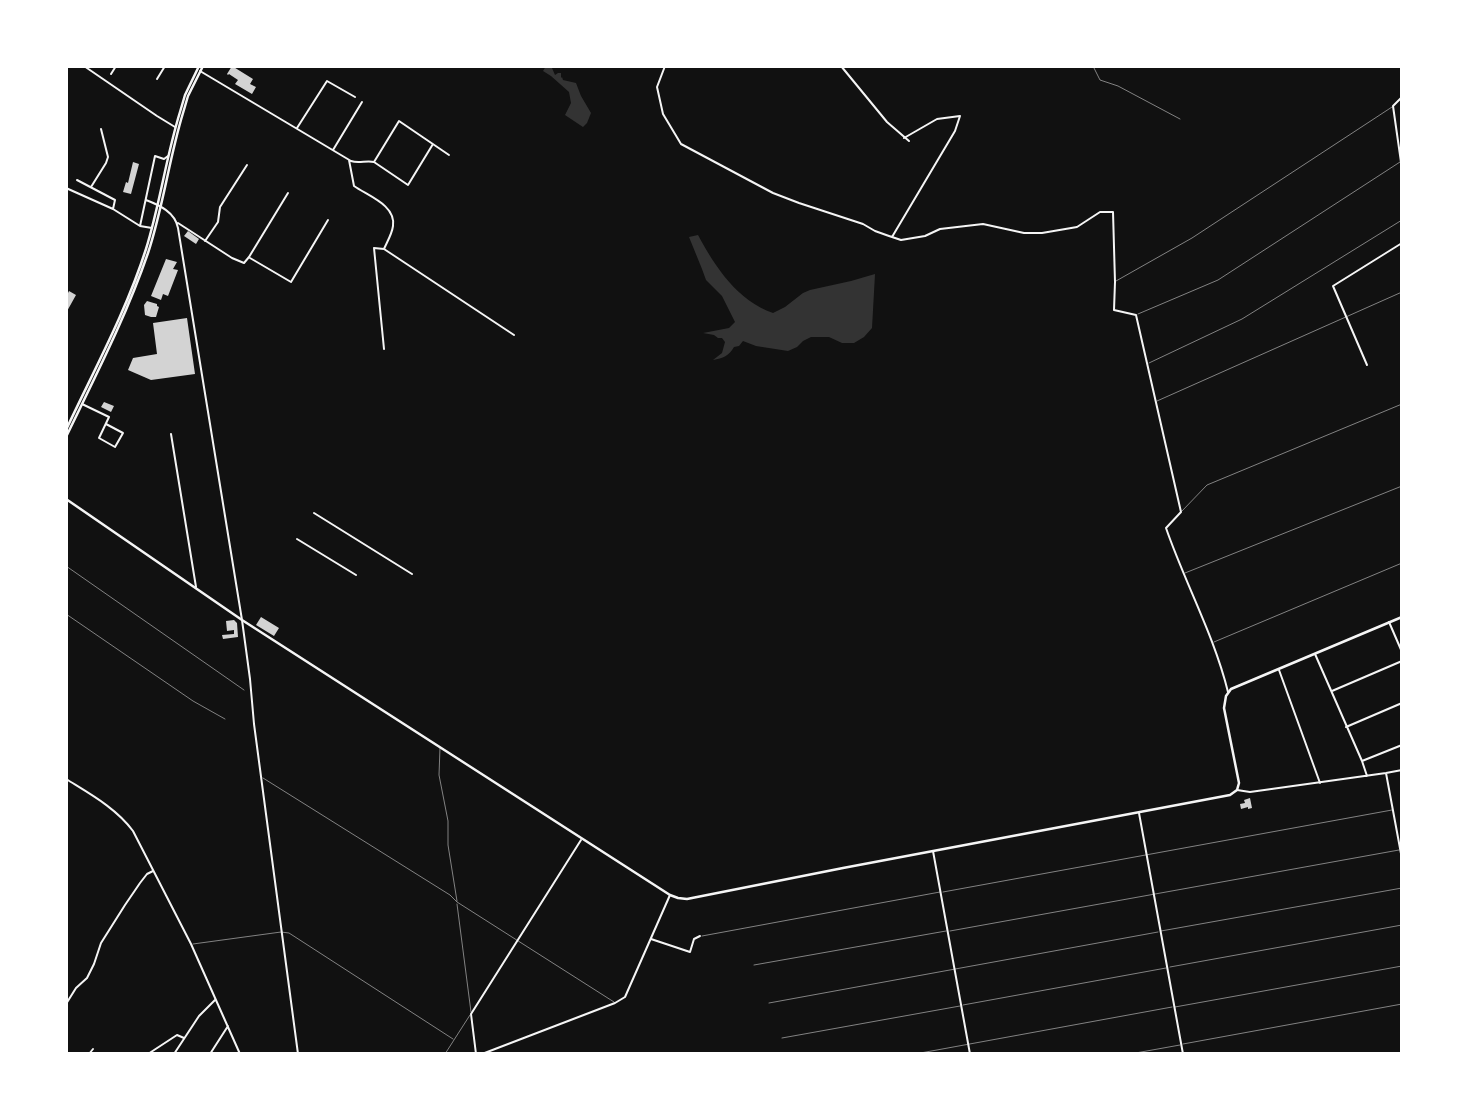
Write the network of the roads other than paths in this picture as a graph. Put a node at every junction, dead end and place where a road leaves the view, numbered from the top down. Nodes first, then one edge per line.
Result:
1 (84, 66) edge
2 (116, 66) edge
3 (165, 66) edge
4 (194, 66) edge
5 (664, 66) edge
6 (841, 66) edge
7 (1094, 66) edge
8 (200, 68) edge
9 (111, 74) dead end
10 (157, 79) dead end
11 (355, 97) dead end
12 (1402, 97) edge
13 (362, 102) dead end
14 (1394, 106) junction
15 (1180, 119) dead end
16 (175, 127) junction
17 (297, 128) junction
18 (101, 129) dead end
19 (904, 138) junction
20 (909, 142) dead end
21 (433, 144) junction
22 (333, 150) junction
23 (449, 155) dead end
24 (168, 156) junction
25 (1401, 156) edge
26 (349, 160) junction
27 (1401, 161) edge
28 (374, 162) junction
29 (247, 165) dead end
30 (1402, 170) edge
31 (77, 180) dead end
32 (91, 187) junction
33 (66, 188) edge
34 (288, 193) dead end
35 (146, 200) junction
36 (159, 206) junction
37 (113, 209) junction
38 (328, 220) dead end
39 (1402, 220) edge
40 (177, 222) junction
41 (140, 226) junction
42 (152, 228) junction
43 (892, 237) junction
44 (206, 241) junction
45 (1402, 243) edge
46 (384, 249) junction
47 (249, 257) junction
48 (1114, 282) junction
49 (1402, 292) edge
50 (122, 315) junction
51 (1136, 315) junction
52 (1346, 317) junction
53 (514, 335) dead end
54 (384, 349) dead end
55 (1147, 364) junction
56 (1367, 365) dead end
57 (1156, 402) junction
58 (82, 404) junction
59 (1402, 404) edge
60 (106, 424) junction
61 (66, 430) edge
62 (171, 434) dead end
63 (66, 437) edge
64 (1402, 486) edge
65 (66, 499) edge
66 (1181, 512) junction
67 (314, 513) dead end
68 (297, 539) dead end
69 (1402, 563) edge
70 (66, 566) edge
71 (412, 574) dead end
72 (1184, 574) junction
73 (356, 575) dead end
74 (197, 590) junction
75 (66, 614) edge
76 (1402, 617) edge
77 (242, 620) junction
78 (1389, 622) junction
79 (1212, 643) junction
80 (1402, 652) edge
81 (1315, 654) junction
82 (1402, 661) edge
83 (1279, 670) junction
84 (244, 690) dead end
85 (1332, 691) junction
86 (1228, 692) junction
87 (1402, 703) edge
88 (225, 719) dead end
89 (1346, 727) junction
90 (1402, 745) edge
91 (440, 747) junction
92 (1362, 761) junction
93 (1402, 770) edge
94 (1386, 774) junction
95 (1367, 776) junction
96 (262, 778) junction
97 (66, 779) edge
98 (1320, 783) junction
99 (1237, 790) junction
100 (1393, 810) junction
101 (1139, 813) junction
102 (581, 840) dead end
103 (1400, 850) junction
104 (933, 851) junction
105 (1146, 855) junction
106 (1402, 858) edge
107 (154, 871) junction
108 (1402, 888) edge
109 (941, 892) junction
110 (1154, 894) junction
111 (670, 895) junction
112 (457, 902) junction
113 (1402, 925) edge
114 (948, 931) junction
115 (1160, 931) junction
116 (281, 932) junction
117 (700, 936) joint
118 (651, 939) junction
119 (517, 940) junction
120 (191, 944) junction
121 (754, 966) dead end
122 (1402, 966) edge
123 (1167, 968) junction
124 (955, 969) junction
125 (216, 1000) junction
126 (614, 1003) junction
127 (769, 1003) dead end
128 (66, 1004) edge
129 (1402, 1004) edge
130 (962, 1005) junction
131 (1174, 1007) junction
132 (471, 1014) junction
133 (228, 1026) junction
134 (184, 1038) junction
135 (782, 1038) dead end
136 (454, 1040) junction
137 (969, 1044) junction
138 (1181, 1044) junction
139 (93, 1048) dead end
140 (89, 1054) edge
141 (148, 1054) edge
142 (174, 1054) edge
143 (210, 1054) edge
144 (240, 1054) edge
145 (298, 1054) edge
146 (445, 1054) edge
147 (476, 1054) edge
148 (482, 1054) edge
149 (916, 1054) edge
150 (970, 1054) edge
151 (1130, 1054) edge
152 (1182, 1054) edge

1 - 16 street
2 - 9 street
3 - 10 street
4 - 8 street
5 - 43 street
6 - 19 street
7 - 15 lane
8 - 16 main road
8 - 17 street
8 - 36 main road
11 - 17 street
12 - 14 street
13 - 22 street
14 - 25 street
14 - 48 lane
16 - 24 main road
17 - 22 street
18 - 32 street
19 - 20 street
19 - 43 street
21 - 23 street
21 - 28 street
21 - 28 street
22 - 26 street
24 - 35 street
24 - 36 main road
25 - 27 street
26 - 28 street
26 - 46 street
27 - 30 street
27 - 51 lane
29 - 44 street
31 - 32 street
32 - 37 street
33 - 37 street
34 - 47 street
35 - 36 street
35 - 41 street
36 - 40 street
36 - 42 main road
36 - 50 main road
37 - 41 street
38 - 47 street
39 - 55 lane
40 - 44 street
40 - 77 street
41 - 42 street
42 - 50 main road
43 - 48 street
44 - 47 street
45 - 52 street
46 - 53 street
46 - 54 street
48 - 51 street
49 - 52 lane
50 - 58 main road
50 - 61 main road
51 - 55 street
52 - 56 street
52 - 57 lane
55 - 57 street
57 - 66 street
58 - 60 street
58 - 63 main road
59 - 66 lane
60 - 60 street
62 - 74 street
64 - 72 lane
65 - 74 main road
66 - 72 street
67 - 71 street
68 - 73 street
69 - 79 lane
70 - 84 lane
72 - 79 street
74 - 77 main road
75 - 88 lane
76 - 78 main road
77 - 91 main road
77 - 96 street
78 - 80 street
78 - 81 main road
79 - 86 street
81 - 83 main road
81 - 85 street
82 - 85 street
83 - 86 main road
83 - 98 street
85 - 89 street
86 - 99 main road
87 - 89 street
89 - 92 street
90 - 92 street
91 - 111 main road
91 - 112 lane
92 - 95 street
93 - 94 street
94 - 95 street
94 - 100 street
95 - 98 street
96 - 112 lane
96 - 116 street
97 - 107 street
98 - 99 street
99 - 101 main road
100 - 103 street
100 - 105 lane
101 - 104 main road
101 - 105 street
102 - 119 street
103 - 106 street
103 - 110 lane
104 - 109 street
104 - 111 main road
105 - 109 lane
105 - 110 street
107 - 120 street
107 - 128 street
108 - 115 lane
109 - 114 street
109 - 117 lane
110 - 114 lane
110 - 115 street
111 - 118 street
112 - 119 lane
112 - 132 lane
113 - 123 lane
114 - 121 lane
114 - 124 street
115 - 123 street
115 - 124 lane
116 - 120 lane
116 - 136 lane
116 - 145 street
117 - 118 street
118 - 126 street
119 - 126 lane
119 - 132 street
120 - 125 street
122 - 131 lane
123 - 130 lane
123 - 131 street
124 - 127 lane
124 - 130 street
125 - 133 street
125 - 134 street
126 - 148 street
129 - 138 lane
130 - 135 lane
130 - 137 street
131 - 137 lane
131 - 138 street
132 - 136 lane
132 - 147 street
133 - 143 street
133 - 144 street
134 - 141 street
134 - 142 street
136 - 146 lane
137 - 149 lane
137 - 150 street
138 - 151 lane
138 - 152 street
139 - 140 street

